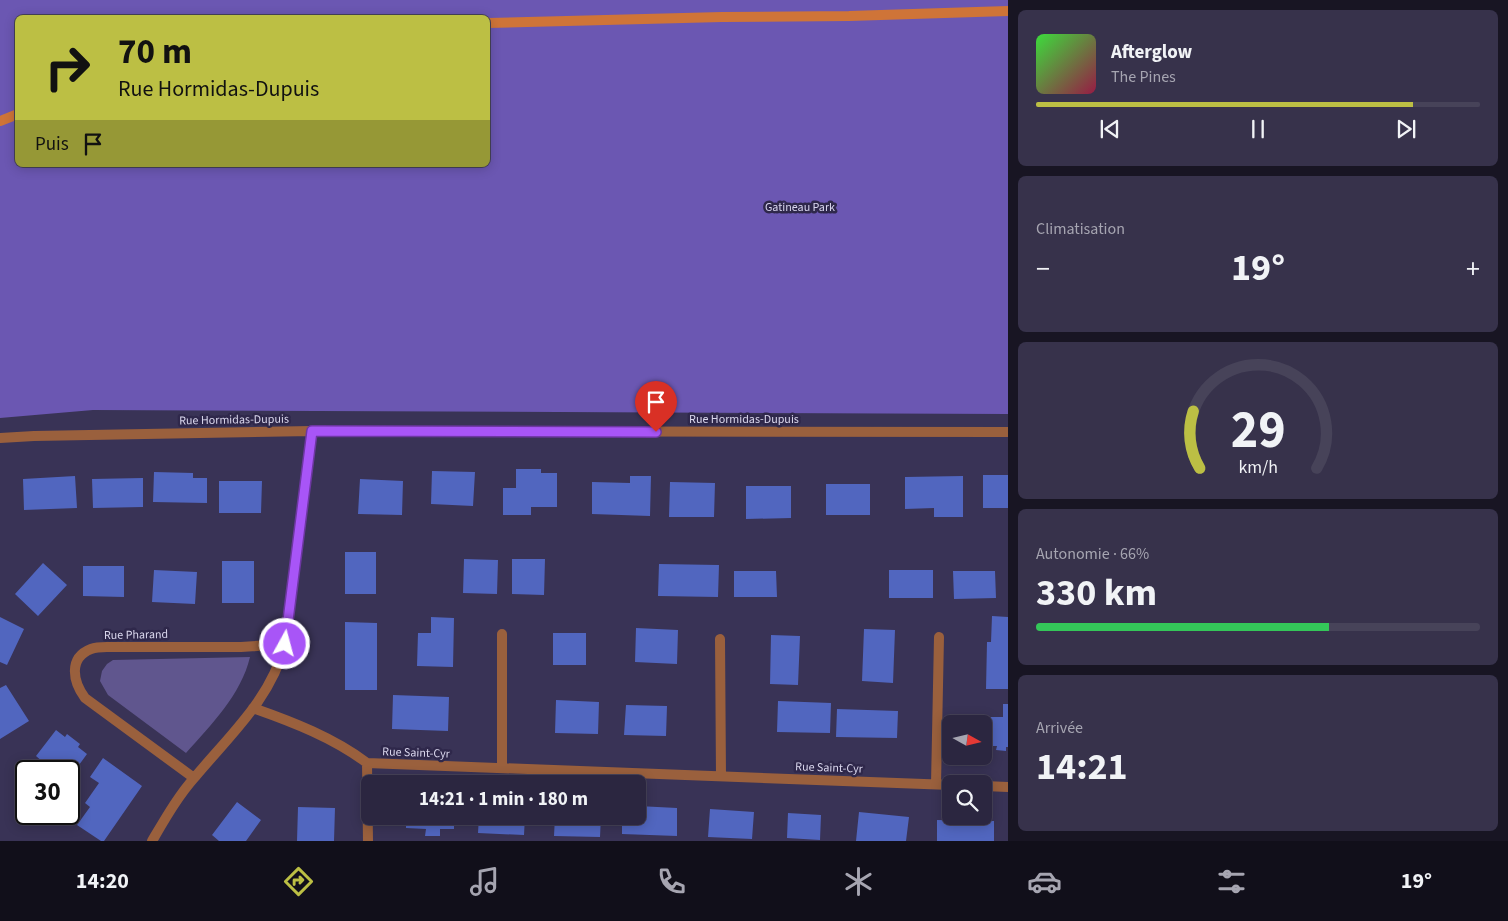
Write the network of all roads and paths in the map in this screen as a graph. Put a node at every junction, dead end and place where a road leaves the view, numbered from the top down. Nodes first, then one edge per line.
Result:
1 (1008, 11) edge
2 (490, 23) edge
3 (15, 115) edge
4 (0, 121) edge
5 (312, 431) junction
6 (1008, 432) edge
7 (0, 438) edge
8 (502, 634) dead end
9 (940, 637) dead end
10 (720, 639) dead end
11 (285, 644) junction
12 (253, 708) junction
13 (367, 763) junction
14 (502, 768) junction
15 (721, 776) junction
16 (194, 778) junction
17 (936, 784) junction
18 (942, 784) edge
19 (992, 786) edge
20 (1008, 787) edge
21 (152, 841) edge
22 (368, 841) edge

1 - 2 street
3 - 4 street
5 - 6 street, Rue Hormidas-Dupuis
5 - 7 street, Rue Hormidas-Dupuis
5 - 11 street
8 - 14 street
9 - 17 street
10 - 15 street
11 - 12 street
11 - 16 street, Rue Pharand
12 - 13 street, Rue Saint-Cyr
12 - 16 street
13 - 14 street, Rue Saint-Cyr
13 - 22 street
14 - 15 street, Rue Saint-Cyr
15 - 17 street, Rue Saint-Cyr
16 - 21 street
17 - 18 street, Rue Saint-Cyr
19 - 20 street

